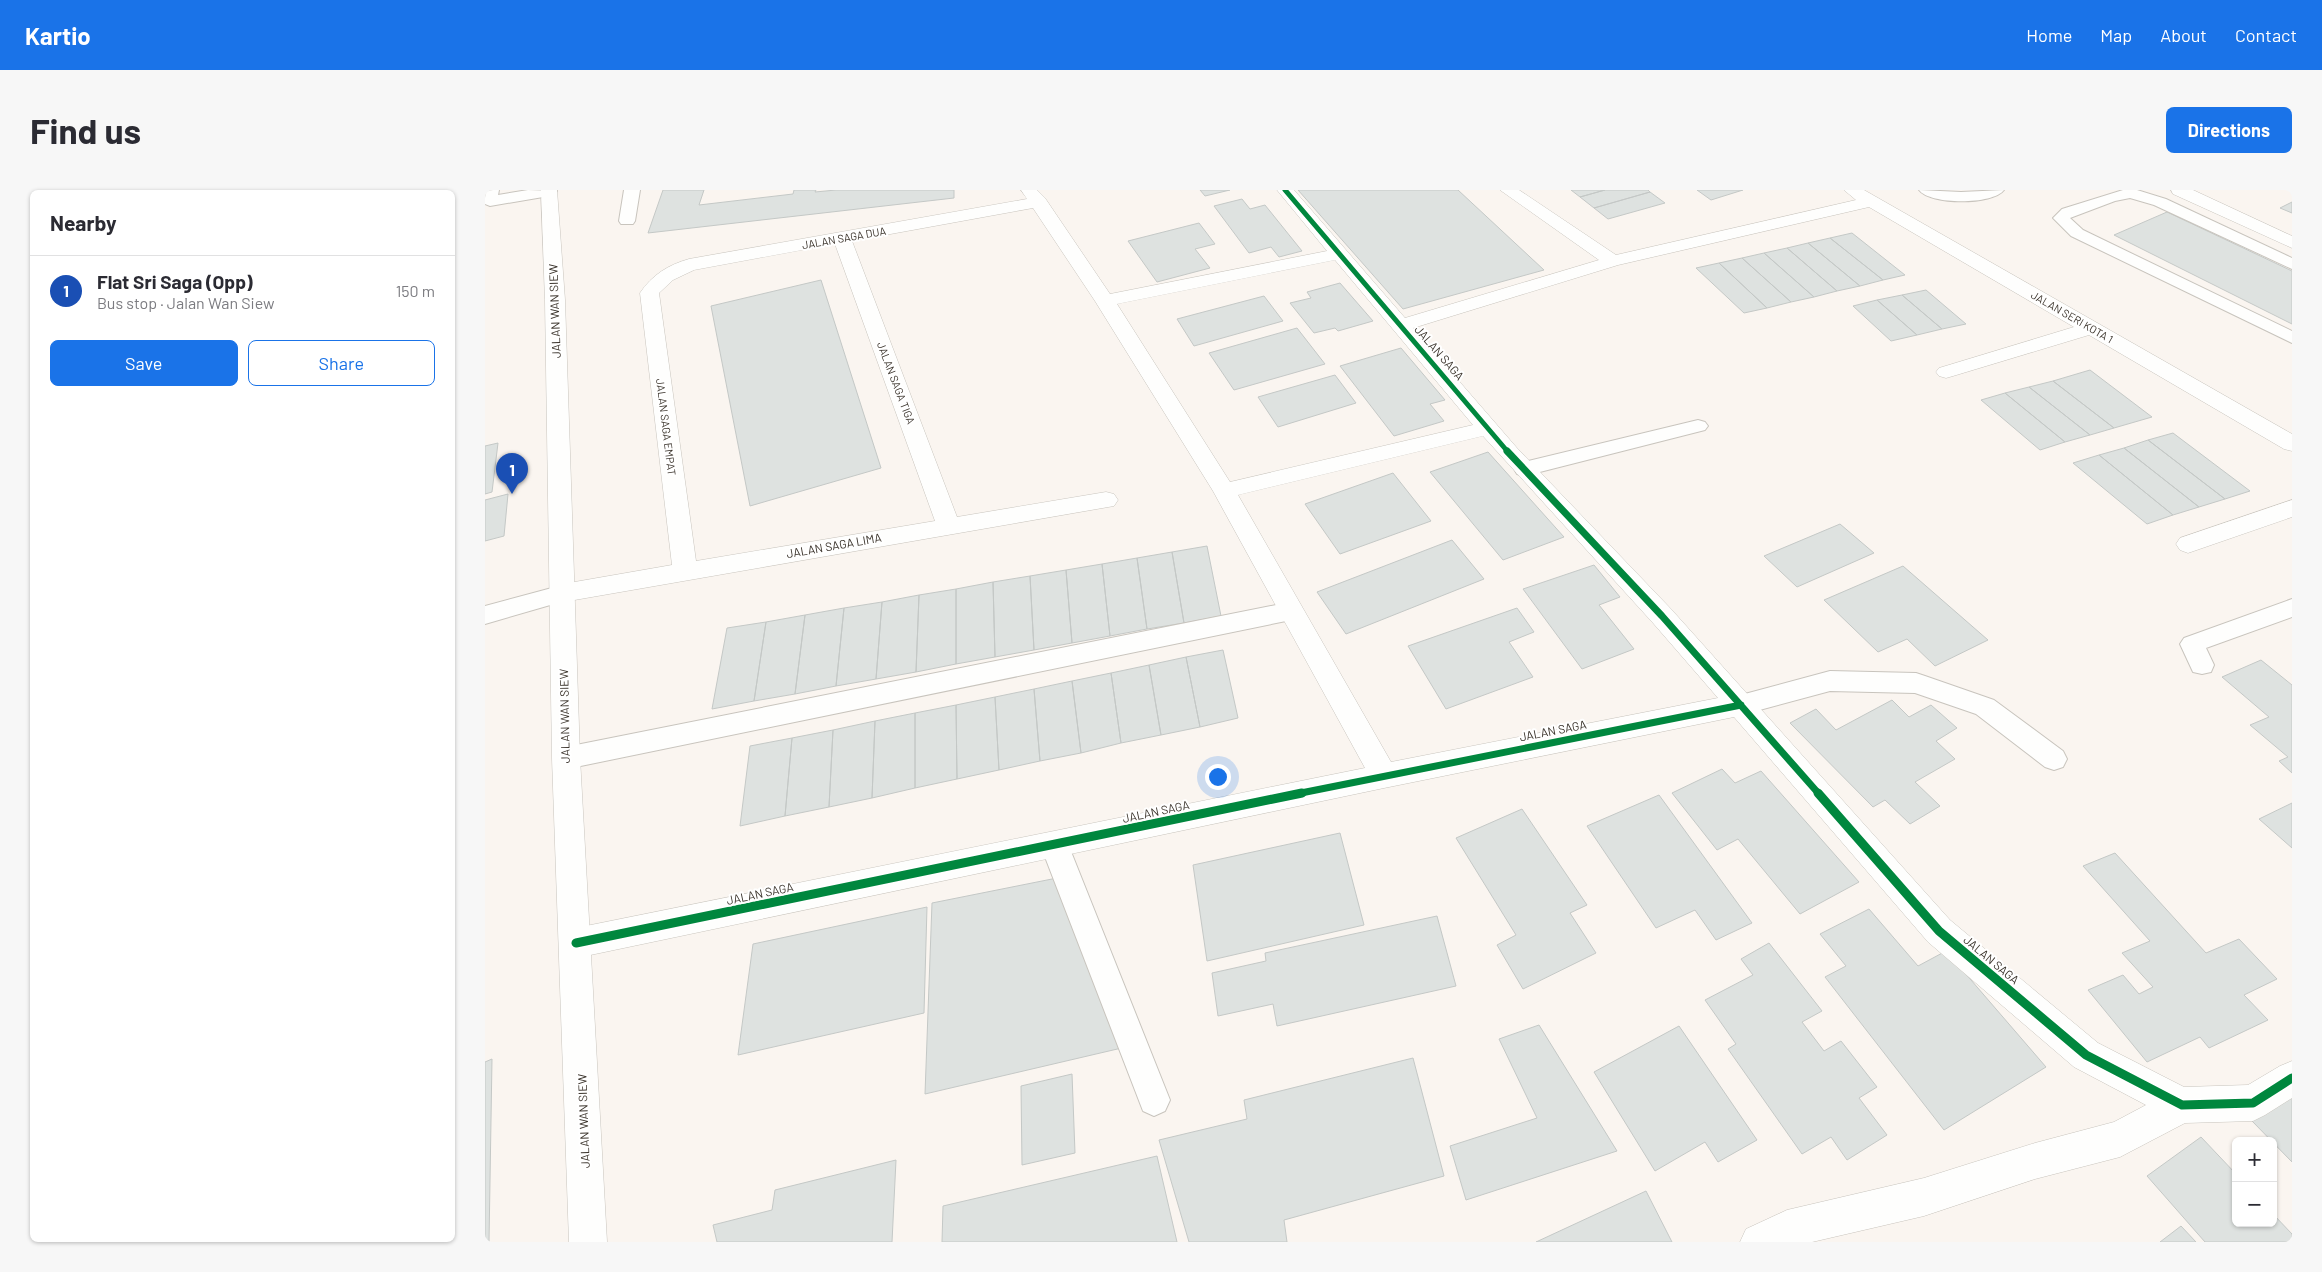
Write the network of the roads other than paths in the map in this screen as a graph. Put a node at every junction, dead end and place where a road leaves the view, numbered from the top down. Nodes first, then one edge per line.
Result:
1 (491, 190) edge
2 (632, 190) edge
3 (1285, 190) edge
4 (1507, 190) edge
5 (1852, 190) edge
6 (1927, 190) edge
7 (1996, 190) edge
8 (2179, 190) edge
9 (549, 191) edge
10 (1034, 196) edge
11 (1872, 201) junction
12 (627, 221) dead end
13 (842, 239) junction
14 (2292, 242) edge
15 (1340, 254) junction
16 (1613, 261) junction
17 (2292, 264) edge
18 (654, 284) joint
19 (1105, 301) junction
20 (1401, 326) junction
21 (2091, 328) junction
22 (2292, 338) edge
23 (1946, 372) dead end
24 (1698, 426) dead end
25 (1488, 428) junction
26 (2292, 444) edge
27 (1524, 469) junction
28 (1224, 491) junction
29 (1106, 500) dead end
30 (2292, 508) edge
31 (949, 526) junction
32 (2188, 544) dead end
33 (685, 572) junction
34 (563, 592) junction
35 (2292, 608) edge
36 (1291, 611) junction
37 (485, 615) edge
38 (2202, 665) dead end
39 (1741, 705) junction
40 (566, 758) junction
41 (2053, 759) dead end
42 (1384, 776) junction
43 (1054, 844) junction
44 (576, 943) junction
45 (2292, 1078) edge
46 (1154, 1100) dead end
47 (2182, 1105) junction
48 (588, 1242) edge
49 (1759, 1242) edge

1 - 9 lane
2 - 12 lane
3 - 15 street, JALAN SAGA
4 - 16 street
5 - 11 street, JALAN SERI KOTA 1
6 - 7 lane
8 - 14 street
9 - 34 street, JALAN WAN SIEW
10 - 13 street, JALAN SAGA DUA
10 - 19 street
11 - 16 street
11 - 21 street, JALAN SERI KOTA 1
13 - 18 street, JALAN SAGA DUA
13 - 31 street, JALAN SAGA TIGA
15 - 19 street
15 - 20 street, JALAN SAGA
16 - 20 street
17 - 22 lane
18 - 33 street, JALAN SAGA EMPAT
19 - 28 street
20 - 25 street, JALAN SAGA
21 - 23 street
21 - 26 street, JALAN SERI KOTA 1
24 - 27 lane
25 - 27 street, JALAN SAGA
25 - 28 street
27 - 39 street, JALAN SAGA
28 - 36 street
29 - 31 street, JALAN SAGA LIMA
30 - 32 street
31 - 33 street, JALAN SAGA LIMA
33 - 34 street, JALAN SAGA LIMA
34 - 37 lane
34 - 40 street, JALAN WAN SIEW
35 - 38 lane
36 - 40 lane
36 - 42 street
39 - 41 lane, JALAN SAGA
39 - 42 street, JALAN SAGA
39 - 47 street, JALAN SAGA
40 - 44 street, JALAN WAN SIEW
42 - 43 street, JALAN SAGA
43 - 44 street, JALAN SAGA
43 - 46 lane
44 - 48 street, JALAN WAN SIEW
45 - 47 street, JALAN SAGA
47 - 49 street

